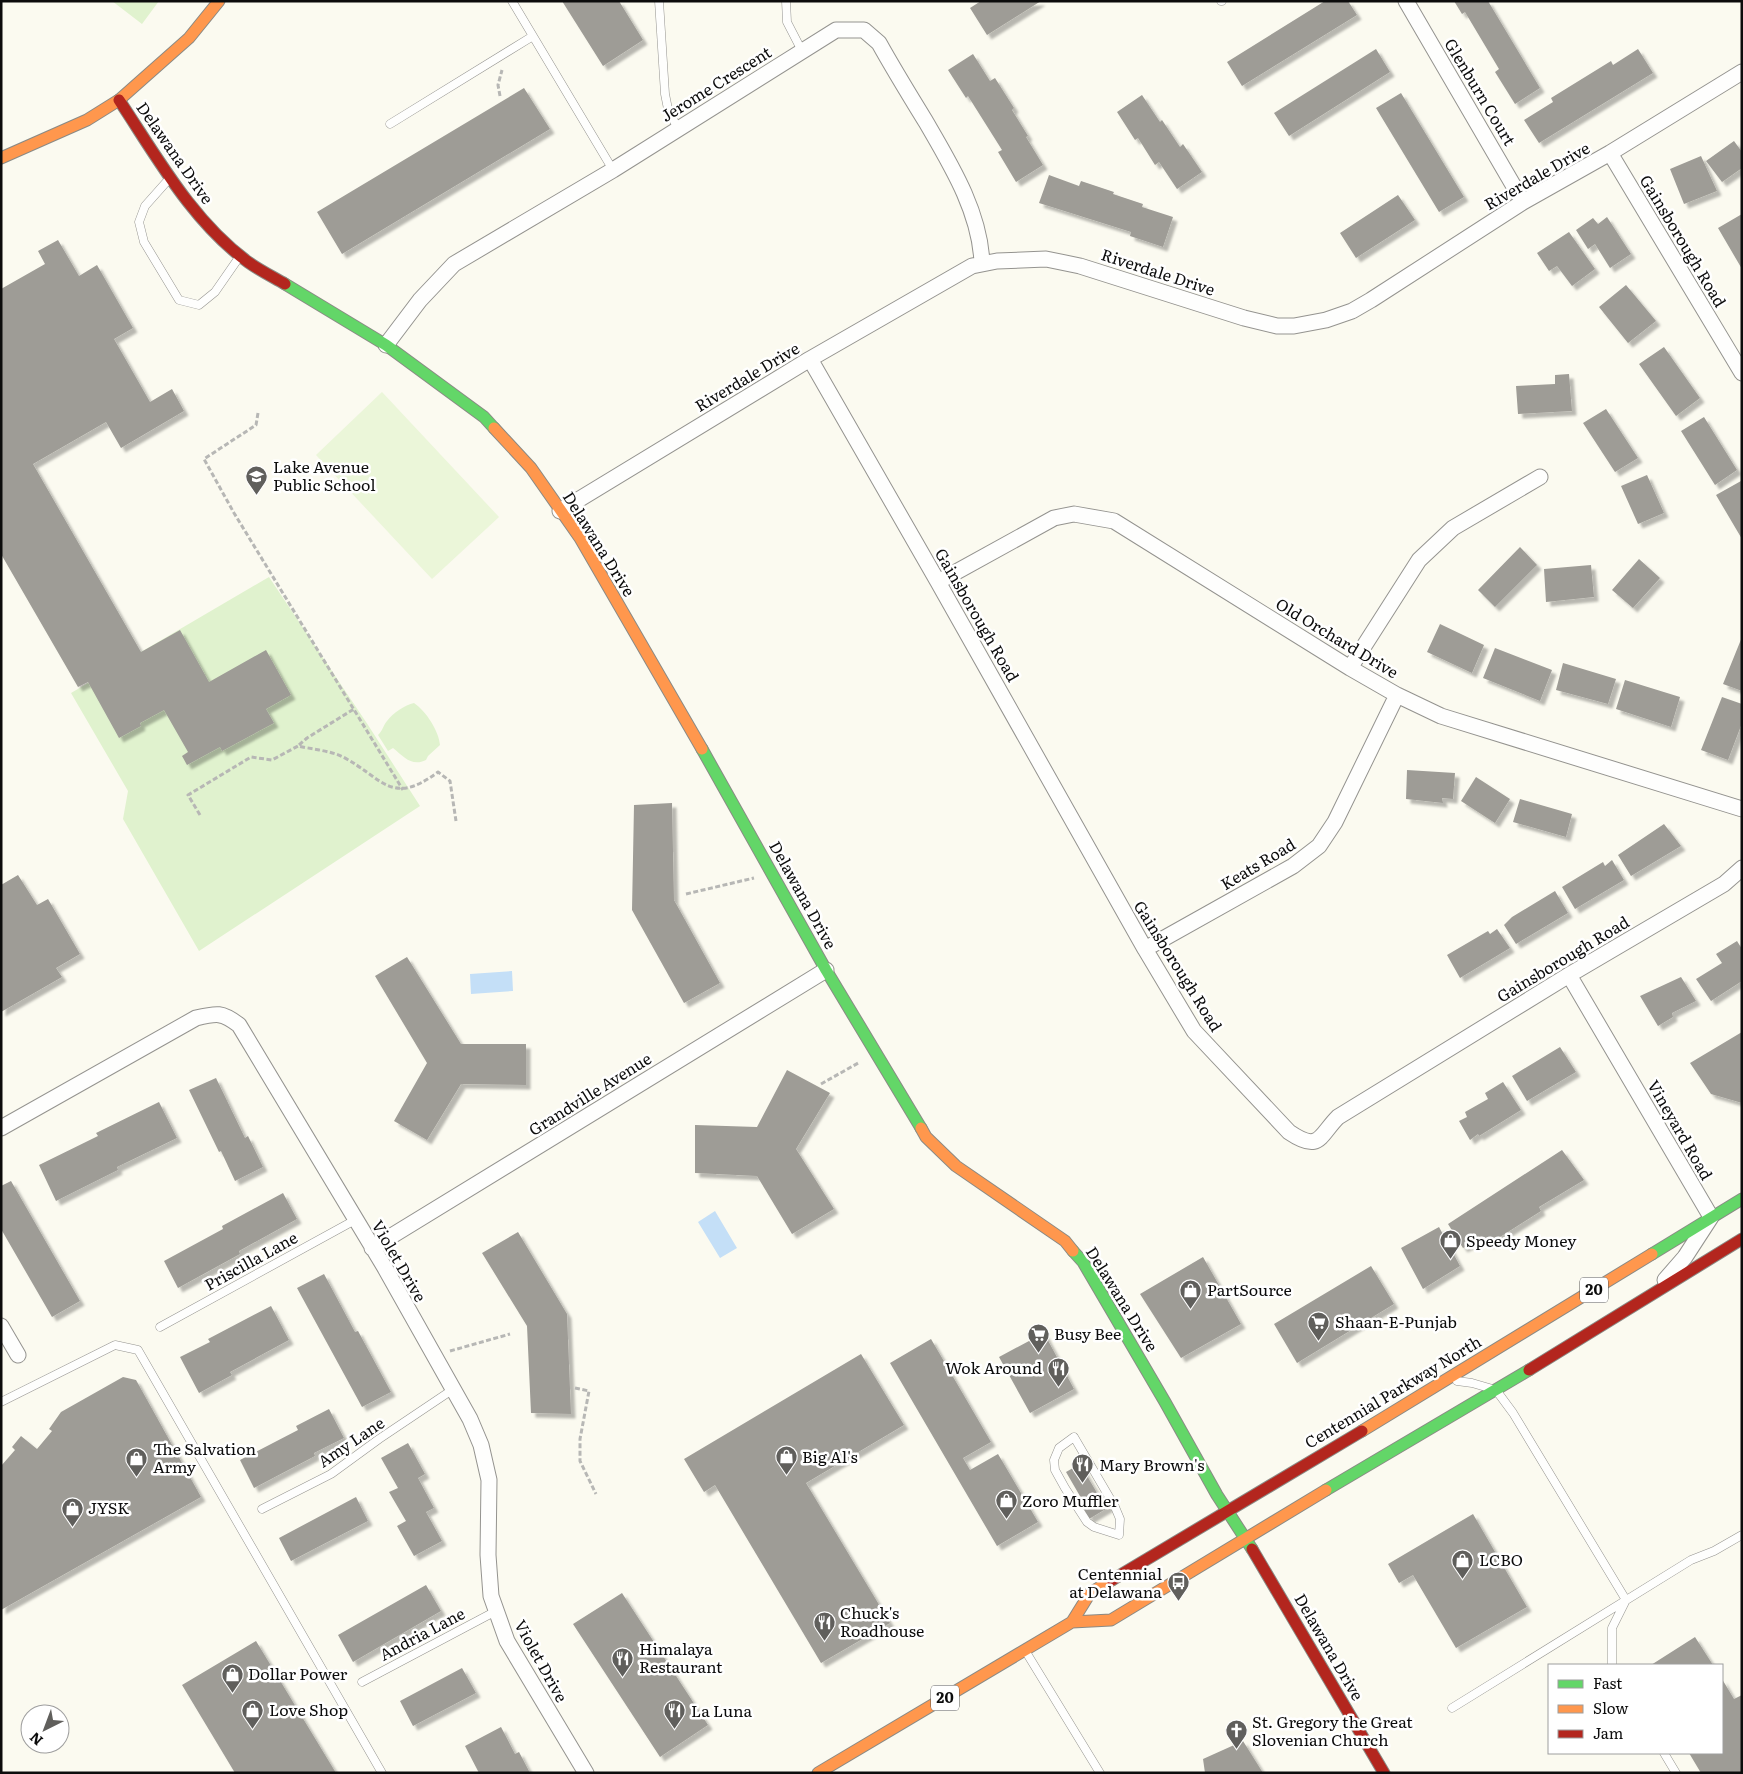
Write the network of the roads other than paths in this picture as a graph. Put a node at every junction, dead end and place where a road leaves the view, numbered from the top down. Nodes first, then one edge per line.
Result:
1 (219, 1) edge
2 (512, 1) edge
3 (659, 1) edge
4 (786, 1) edge
5 (1406, 1) edge
6 (533, 36) junction
7 (802, 51) junction
8 (1742, 72) edge
9 (119, 100) junction
10 (390, 124) dead end
11 (678, 129) junction
12 (1610, 153) junction
13 (1, 158) edge
14 (613, 170) junction
15 (170, 178) junction
16 (1523, 202) junction
17 (241, 255) junction
18 (982, 263) junction
19 (386, 345) junction
20 (810, 359) junction
21 (1742, 373) edge
22 (1540, 477) dead end
23 (560, 511) junction
24 (938, 582) junction
25 (1350, 668) junction
26 (1397, 696) junction
27 (1742, 810) edge
28 (1742, 868) edge
29 (1145, 949) junction
30 (826, 970) junction
31 (1569, 975) junction
32 (1, 1128) edge
33 (1742, 1199) edge
34 (1711, 1217) junction
35 (355, 1220) junction
36 (1742, 1239) edge
37 (372, 1248) junction
38 (1651, 1296) junction
39 (1, 1326) edge
40 (160, 1327) dead end
41 (18, 1355) dead end
42 (1446, 1380) junction
43 (452, 1390) junction
44 (1496, 1390) junction
45 (1, 1402) edge
46 (262, 1510) dead end
47 (1228, 1511) junction
48 (1119, 1535) joint
49 (1742, 1535) edge
50 (1246, 1538) junction
51 (1626, 1600) junction
52 (496, 1611) junction
53 (1072, 1622) junction
54 (1025, 1650) junction
55 (1612, 1664) edge
56 (362, 1682) dead end
57 (1452, 1708) dead end
58 (1665, 1754) edge
59 (382, 1773) edge
60 (586, 1773) edge
61 (818, 1773) edge
62 (1100, 1773) edge
63 (1384, 1773) edge
64 (1676, 1773) edge

1 - 9 street
2 - 6 lane
3 - 11 lane
4 - 7 lane
5 - 16 street, Glenburn Court
6 - 10 lane
6 - 14 lane
7 - 11 street, Jerome Crescent
7 - 18 street, Jerome Crescent
8 - 12 street, Riverdale Drive
9 - 13 street
9 - 15 street, Delawana Drive
11 - 14 street, Jerome Crescent
12 - 16 street, Riverdale Drive
12 - 21 street, Gainsborough Road
14 - 19 street, Jerome Crescent
15 - 17 street, Delawana Drive
15 - 17 lane
16 - 18 street, Riverdale Drive
17 - 19 street, Delawana Drive
18 - 20 street, Riverdale Drive
19 - 23 street, Delawana Drive
20 - 23 street, Riverdale Drive
20 - 24 street, Gainsborough Road
22 - 25 street
23 - 30 street, Delawana Drive
24 - 25 street, Old Orchard Drive
24 - 29 street, Gainsborough Road
25 - 26 street, Old Orchard Drive
26 - 27 street, Old Orchard Drive
26 - 29 street, Keats Road
28 - 31 street, Gainsborough Road
29 - 31 street, Gainsborough Road
30 - 37 street, Grandville Avenue
30 - 47 street, Delawana Drive
31 - 34 street, Vineyard Road
32 - 35 street, Violet Drive
33 - 34 street, Centennial Parkway North / 20
34 - 38 street
34 - 42 street, Centennial Parkway North / 20
35 - 37 street, Violet Drive
35 - 40 lane, Priscilla Lane
36 - 38 street, Centennial Parkway North / 20
37 - 43 street, Violet Drive
38 - 44 street, Centennial Parkway North / 20
39 - 41 street
42 - 44 lane
42 - 47 street, Centennial Parkway North / 20
43 - 46 lane, Amy Lane
43 - 52 street, Violet Drive
44 - 50 street, Centennial Parkway North / 20
44 - 51 lane
45 - 59 lane
47 - 50 street, Delawana Drive
47 - 53 street, Centennial Parkway North / 20
48 - 48 lane
49 - 51 lane
50 - 53 street, Centennial Parkway North / 20
50 - 63 street, Delawana Drive
51 - 55 lane
51 - 57 lane
52 - 56 lane, Andria Lane
52 - 60 street, Violet Drive
53 - 54 street, Centennial Parkway North / 20
54 - 61 street, Centennial Parkway North / 20
54 - 62 lane
58 - 64 lane

